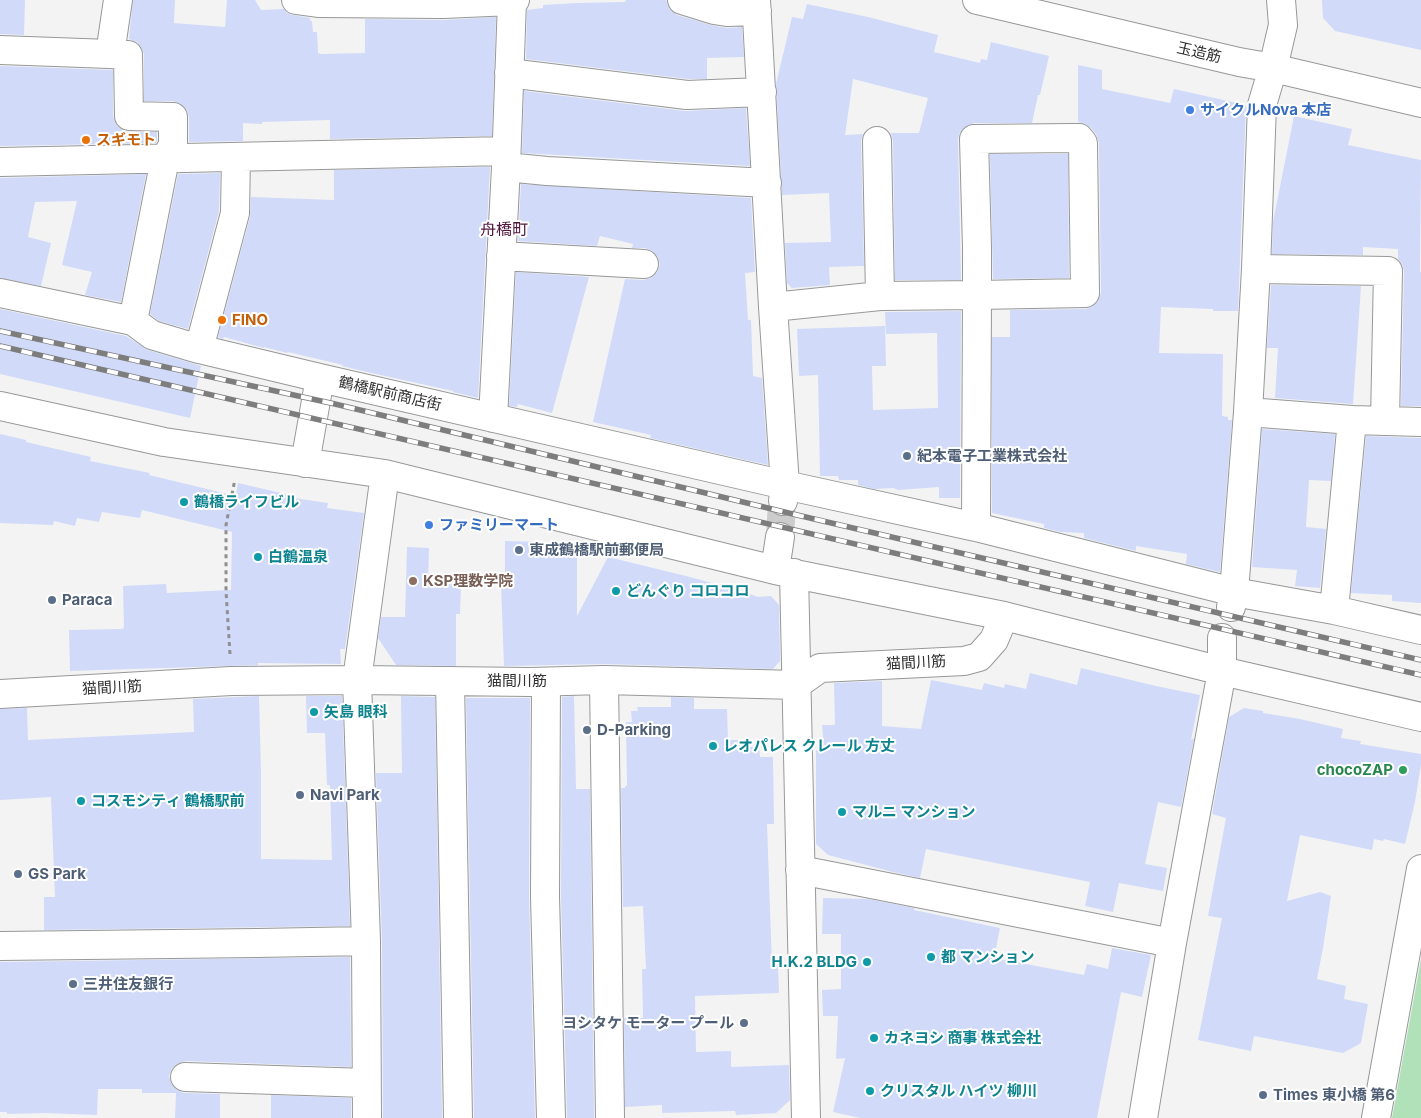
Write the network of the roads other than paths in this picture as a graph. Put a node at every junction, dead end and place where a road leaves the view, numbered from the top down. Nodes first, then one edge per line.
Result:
1 (118, 0) edge
2 (296, 0) edge
3 (514, 0) edge
4 (682, 0) edge
5 (977, 0) edge
6 (1280, 0) edge
7 (756, 6) edge
8 (0, 50) edge
9 (110, 54) junction
10 (1273, 68) junction
11 (509, 73) junction
12 (762, 92) junction
13 (1421, 103) edge
14 (877, 141) dead end
15 (236, 157) junction
16 (165, 159) junction
17 (506, 159) junction
18 (0, 162) edge
19 (767, 183) junction
20 (501, 256) junction
21 (644, 264) dead end
22 (1256, 270) junction
23 (0, 293) edge
24 (977, 295) junction
25 (880, 296) junction
26 (773, 307) junction
27 (133, 321) junction
28 (199, 349) junction
29 (320, 378) junction
30 (0, 406) edge
31 (1248, 412) junction
32 (493, 418) junction
33 (1352, 420) junction
34 (1385, 421) junction
35 (1421, 422) edge
36 (305, 463) junction
37 (385, 474) junction
38 (784, 494) junction
39 (976, 527) junction
40 (780, 537) tunnel mouth
41 (784, 571) junction
42 (1232, 599) junction
43 (1334, 610) junction
44 (1004, 616) junction
45 (1421, 630) edge
46 (1222, 638) dead end
47 (1222, 671) junction
48 (357, 680) junction
49 (604, 680) junction
50 (450, 681) junction
51 (546, 682) junction
52 (796, 684) junction
53 (0, 694) edge
54 (1421, 717) edge
55 (800, 870) junction
56 (1421, 870) edge
57 (366, 941) junction
58 (1172, 943) junction
59 (0, 946) edge
60 (184, 1076) dead end
61 (366, 1083) junction
62 (367, 1118) edge
63 (458, 1118) edge
64 (551, 1118) edge
65 (610, 1118) edge
66 (806, 1118) edge
67 (1143, 1118) edge
68 (1376, 1118) edge

1 - 9 street
2 - 3 street
3 - 11 street
4 - 7 street
5 - 10 street, 玉造筋
6 - 10 street
7 - 12 street
8 - 9 street
9 - 16 street
10 - 13 street, 玉造筋
10 - 22 street
11 - 12 street
11 - 17 street
12 - 19 street
14 - 25 street
15 - 16 street
15 - 17 street
15 - 28 street
16 - 18 street
16 - 27 street
17 - 19 street
17 - 20 street
19 - 26 street
20 - 21 street
20 - 32 street
22 - 31 street
22 - 34 street
23 - 27 street, 鶴橋駅前商店街
24 - 24 street
24 - 25 street
24 - 39 street
25 - 26 street
26 - 38 street
27 - 28 street, 鶴橋駅前商店街
28 - 29 street, 鶴橋駅前商店街
29 - 32 street, 鶴橋駅前商店街
29 - 36 street
30 - 36 street
31 - 33 street
31 - 42 street
32 - 38 street, 鶴橋駅前商店街
33 - 34 street
33 - 43 street
34 - 35 street
36 - 37 street
37 - 41 street
37 - 48 street
38 - 39 street, 鶴橋駅前商店街
39 - 42 street, 鶴橋駅前商店街
40 - 41 street
41 - 44 street
41 - 52 street
42 - 43 street, 鶴橋駅前商店街
43 - 45 street, 鶴橋駅前商店街
44 - 47 street
44 - 52 street, 猫間川筋
46 - 47 street
47 - 54 street
47 - 58 street
48 - 50 street, 猫間川筋
48 - 53 street, 猫間川筋
48 - 57 street
49 - 51 street, 猫間川筋
49 - 52 street, 猫間川筋
49 - 65 street
50 - 51 street, 猫間川筋
50 - 63 street
51 - 64 street
52 - 55 street
55 - 58 street
55 - 66 street
56 - 68 street
57 - 59 street
57 - 61 street
58 - 67 street
60 - 61 street
61 - 62 street

